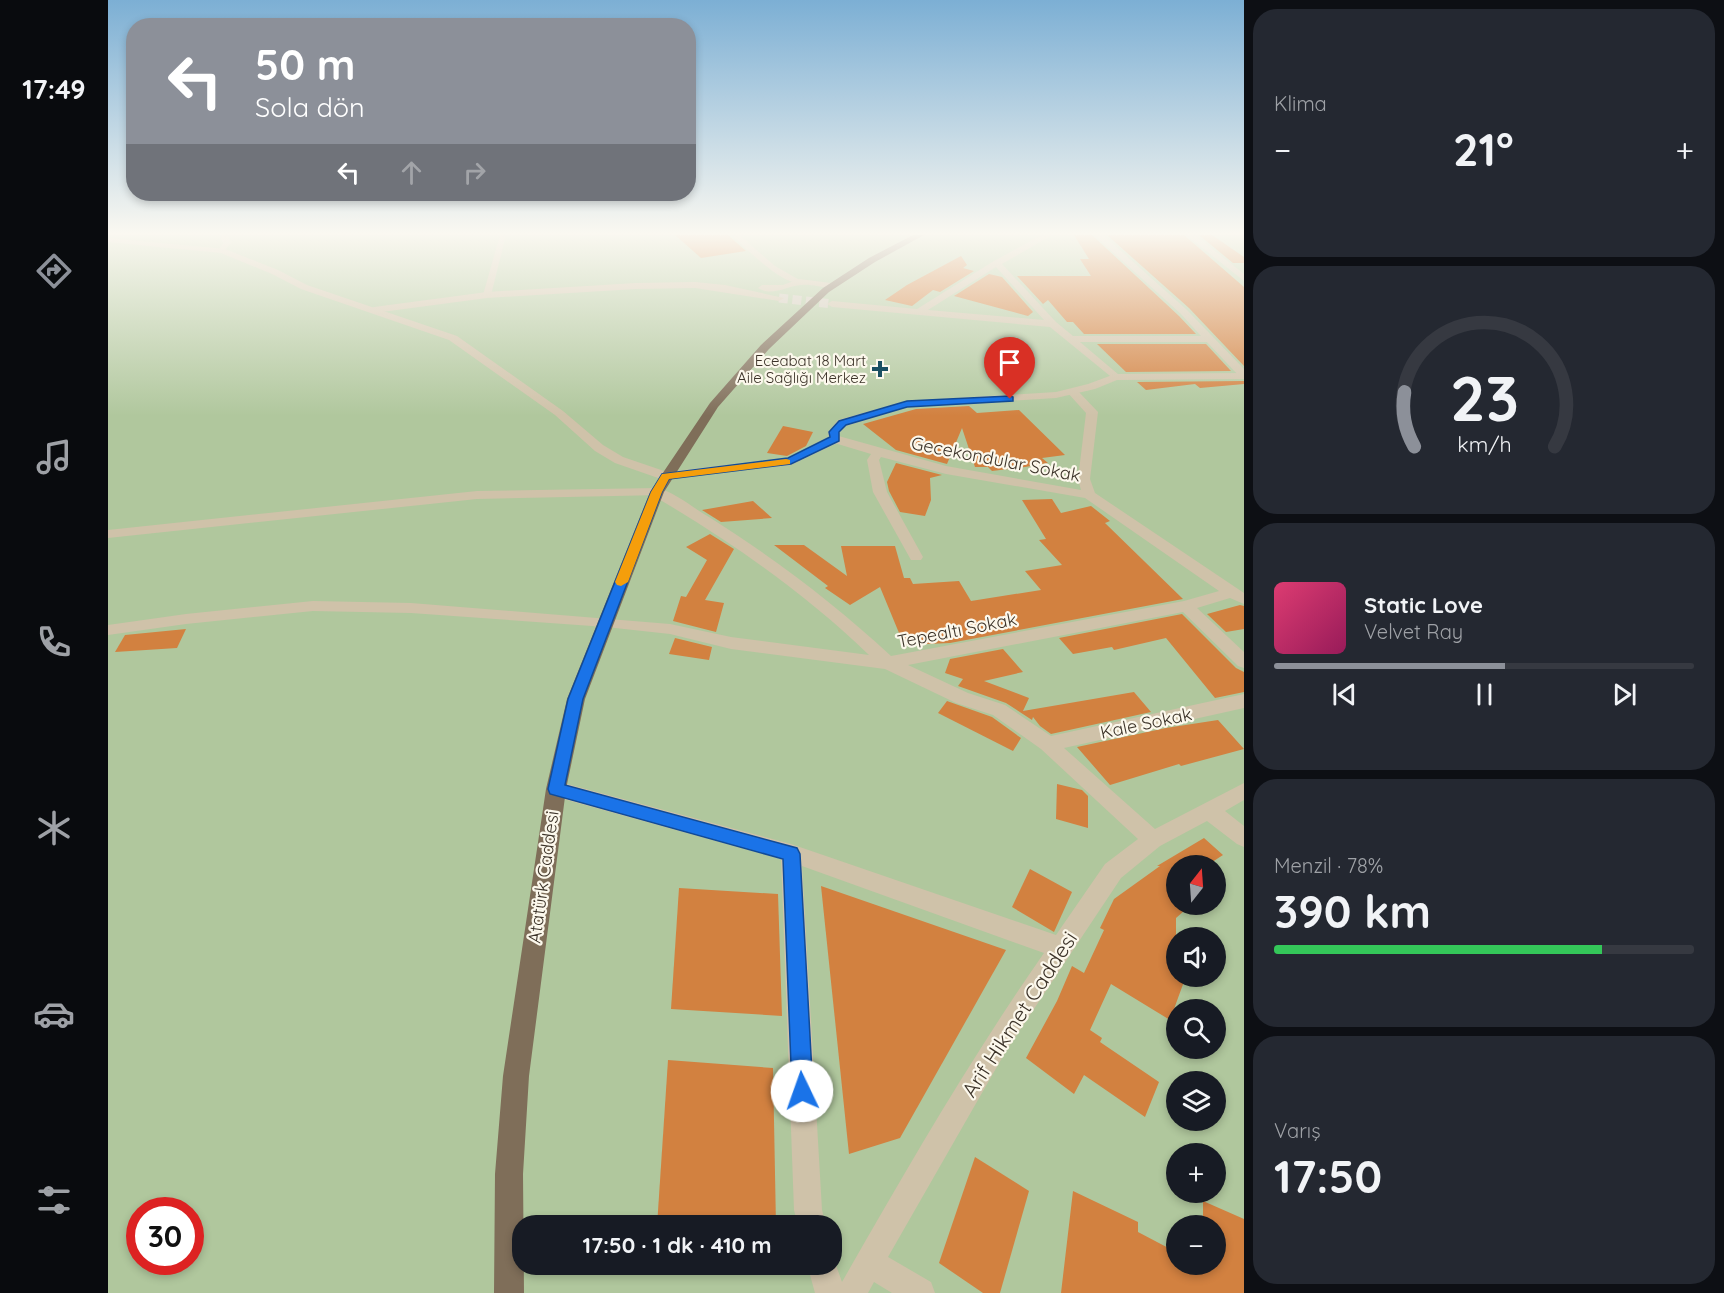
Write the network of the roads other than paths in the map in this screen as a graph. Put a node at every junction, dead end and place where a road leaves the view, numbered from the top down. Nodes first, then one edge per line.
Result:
1 (329, 295) edge
2 (484, 295) edge
3 (765, 295) edge
4 (832, 295) edge
5 (834, 295) tunnel mouth
6 (945, 295) edge
7 (1027, 295) edge
8 (1165, 295) edge
9 (779, 298) tunnel mouth
10 (374, 310) junction
11 (920, 311) junction
12 (1053, 324) junction
13 (1070, 339) junction
14 (1209, 339) junction
15 (1244, 375) edge
16 (1115, 377) junction
17 (1073, 392) junction
18 (835, 439) junction
19 (879, 452) junction
20 (661, 484) junction
21 (1089, 495) junction
22 (108, 534) edge
23 (916, 557) dead end
24 (1238, 596) edge
25 (1186, 606) junction
26 (606, 622) junction
27 (108, 630) edge
28 (1244, 662) edge
29 (888, 663) junction
30 (1244, 701) edge
31 (1048, 744) junction
32 (556, 789) junction
33 (1244, 791) edge
34 (1209, 811) junction
35 (1244, 838) edge
36 (1153, 840) junction
37 (791, 854) junction
38 (1061, 948) junction
39 (809, 1215) edge
40 (869, 1262) junction
41 (825, 1275) edge
42 (509, 1293) edge
43 (830, 1293) edge
44 (852, 1293) edge
45 (920, 1293) edge

1 - 10 street, Tepealtı Sokak
2 - 10 street
3 - 9 street
4 - 20 main road, Atatürk Caddesi
5 - 11 street
6 - 11 street
7 - 12 street
8 - 14 street
10 - 20 street, Tepealtı Sokak
11 - 12 street
12 - 13 street
13 - 14 street
13 - 16 street
14 - 15 street
15 - 16 street
16 - 17 street
17 - 18 street
17 - 21 street
18 - 19 street, Gecekondular Sokak
18 - 20 street
19 - 21 street, Gecekondular Sokak
19 - 23 street
20 - 22 street
20 - 26 main road, Atatürk Caddesi
20 - 29 street, Tepealtı Sokak
21 - 24 street, Gecekondular Sokak
24 - 25 street, Tepealtı Sokak
25 - 28 street
25 - 29 street, Tepealtı Sokak
26 - 27 street
26 - 29 street
26 - 32 main road, Atatürk Caddesi
29 - 31 street
30 - 31 street, Kale Sokak
31 - 36 street
32 - 37 street
32 - 42 main road, Atatürk Caddesi
33 - 34 street, Arif Hikmet Caddesi
34 - 35 street
34 - 36 street, Arif Hikmet Caddesi
36 - 38 street, Arif Hikmet Caddesi
37 - 38 street
37 - 39 street
38 - 40 street, Arif Hikmet Caddesi
40 - 44 street, Arif Hikmet Caddesi
40 - 45 street
41 - 43 street

